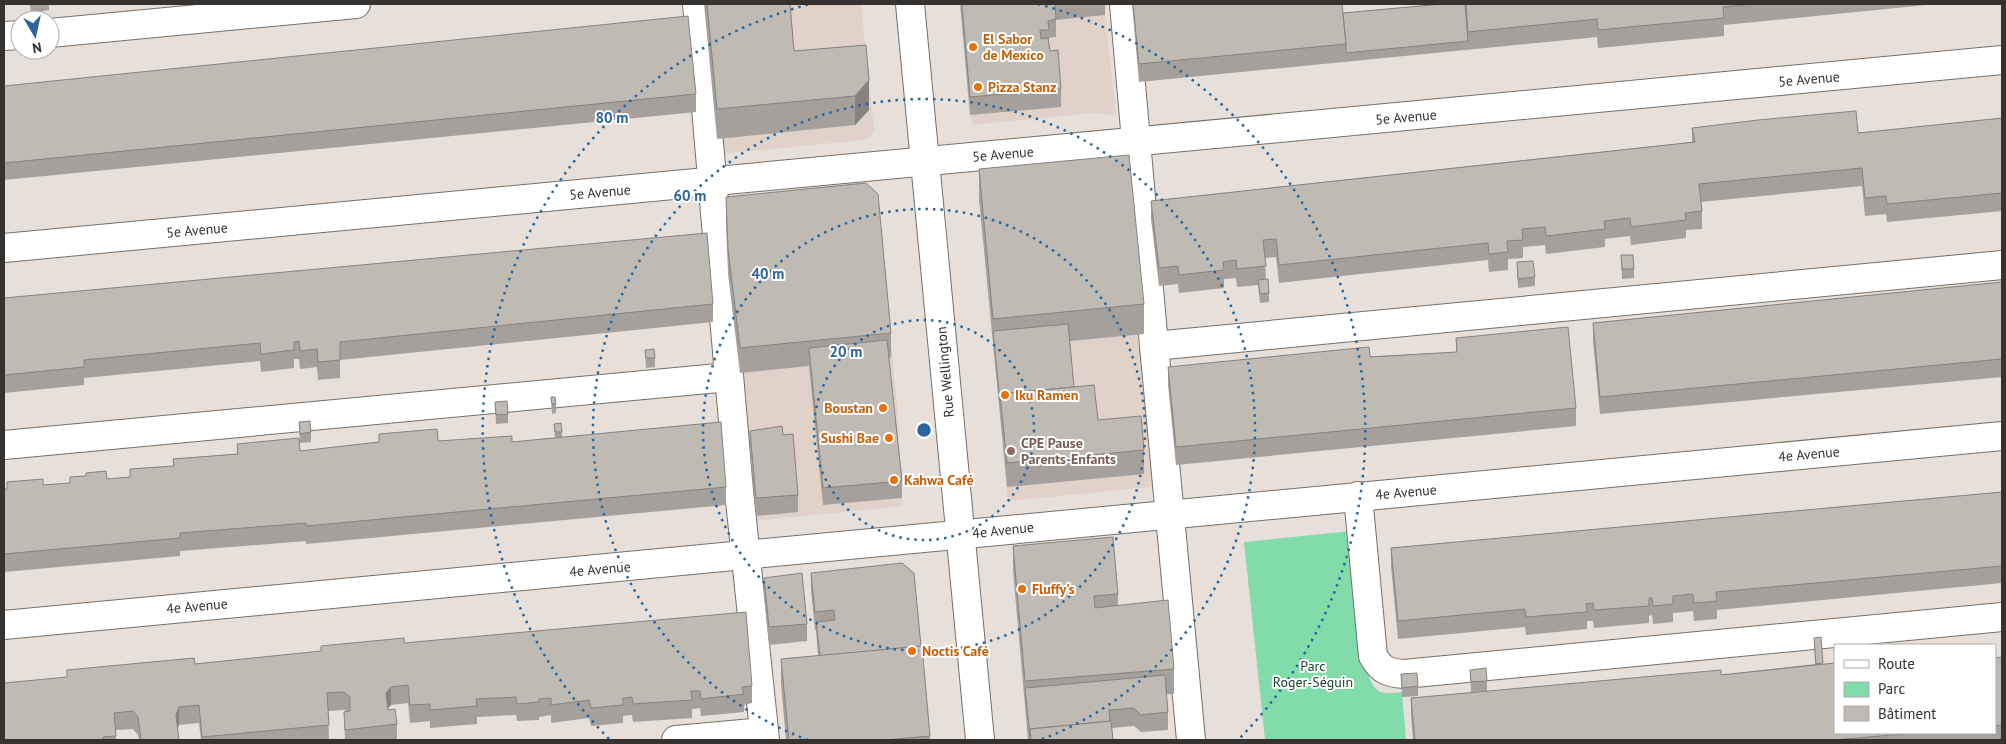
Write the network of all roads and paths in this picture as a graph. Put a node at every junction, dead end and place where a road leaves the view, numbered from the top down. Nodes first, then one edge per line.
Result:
1 (356, 4) edge
2 (697, 4) edge
3 (910, 4) edge
4 (1124, 4) edge
5 (60, 31) edge
6 (2002, 60) edge
7 (1136, 142) junction
8 (924, 161) junction
9 (714, 181) junction
10 (4, 248) edge
11 (2002, 265) edge
12 (1154, 346) junction
13 (729, 377) junction
14 (2002, 436) edge
15 (4, 445) edge
16 (1358, 496) junction
17 (1169, 514) junction
18 (960, 534) junction
19 (746, 555) junction
20 (2002, 617) edge
21 (4, 625) edge
22 (765, 736) edge
23 (676, 740) edge
24 (980, 740) edge
25 (1191, 740) edge

1 - 5 street
2 - 9 street
3 - 8 street, Rue Wellington
4 - 7 street
6 - 7 street, 5e Avenue
7 - 8 street, 5e Avenue
7 - 12 street
8 - 9 street, 5e Avenue
8 - 18 street, Rue Wellington
9 - 10 street, 5e Avenue
9 - 13 street
11 - 12 street
12 - 17 street
13 - 15 street
13 - 19 street
14 - 16 street, 4e Avenue
16 - 17 street, 4e Avenue
16 - 20 street
17 - 18 street, 4e Avenue
17 - 25 street
18 - 19 street, 4e Avenue
18 - 24 street, Rue Wellington
19 - 21 street, 4e Avenue
19 - 22 street
22 - 23 street

